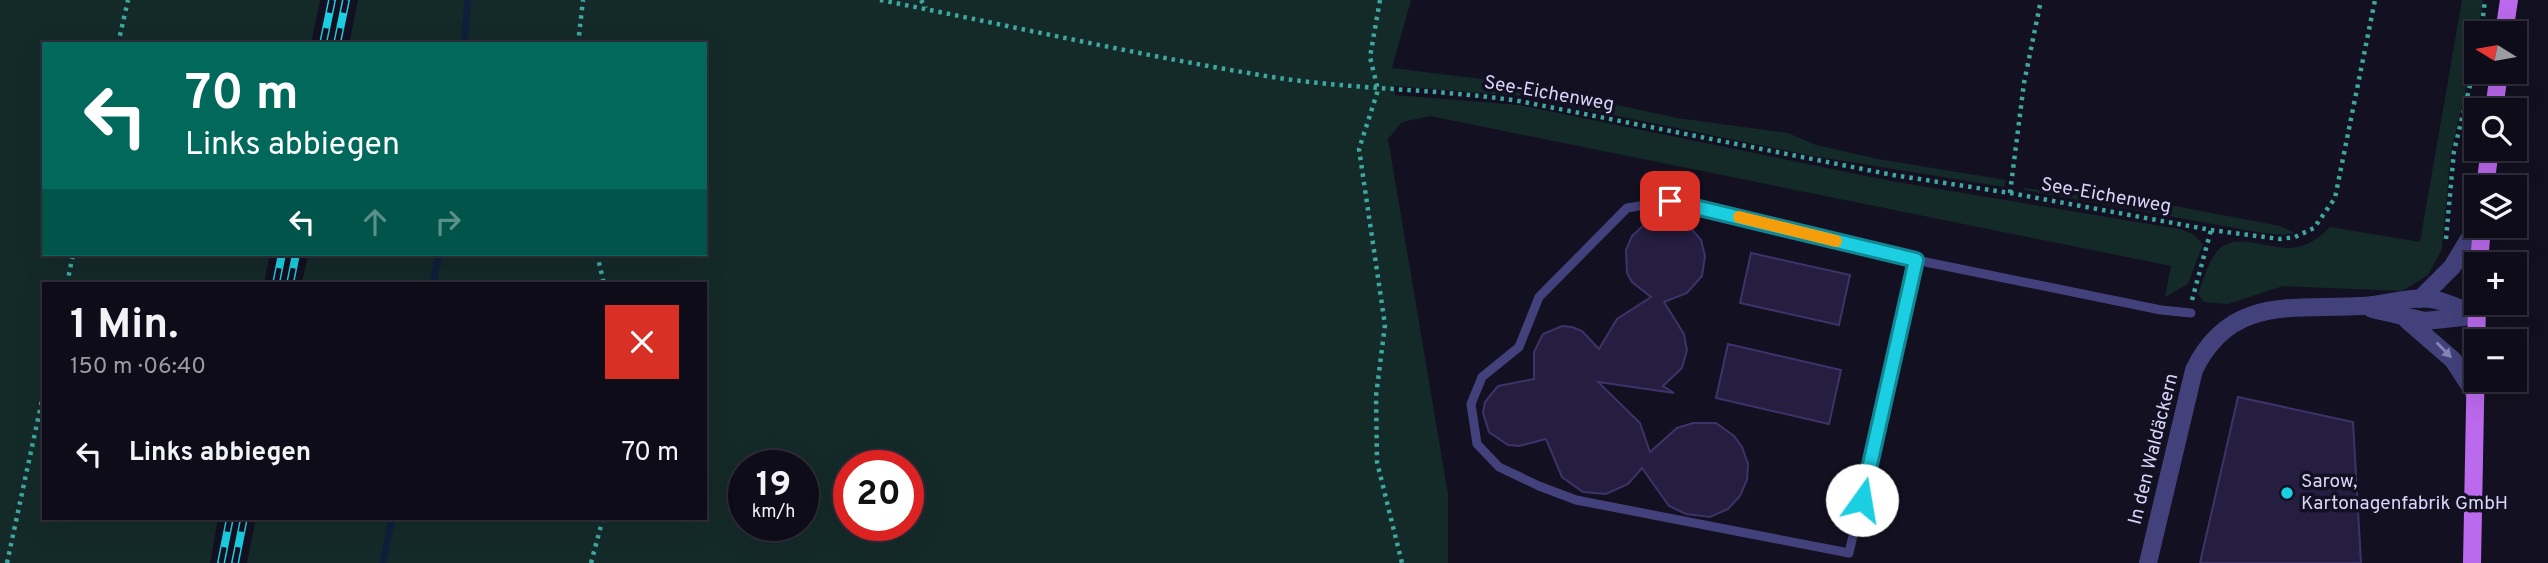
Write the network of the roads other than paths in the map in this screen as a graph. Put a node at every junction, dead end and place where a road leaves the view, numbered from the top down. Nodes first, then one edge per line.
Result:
1 (2509, 0) edge
2 (2506, 21) edge
3 (2472, 238) edge
4 (1916, 260) junction
5 (2420, 299) junction
6 (2362, 306) junction
7 (2464, 306) edge
8 (2464, 312) edge
9 (2191, 313) road end
10 (2404, 318) junction
11 (2464, 376) edge
12 (2474, 392) edge
13 (2148, 563) edge
14 (2472, 563) edge

1 - 2 main road
3 - 5 street
4 - 4 lane
4 - 9 lane
5 - 6 street, In den Waldäckern
5 - 7 street, In den Waldäckern
6 - 10 street, In den Waldäckern
6 - 13 street, In den Waldäckern
8 - 10 street, In den Waldäckern
10 -> 11 street
12 - 14 main road

